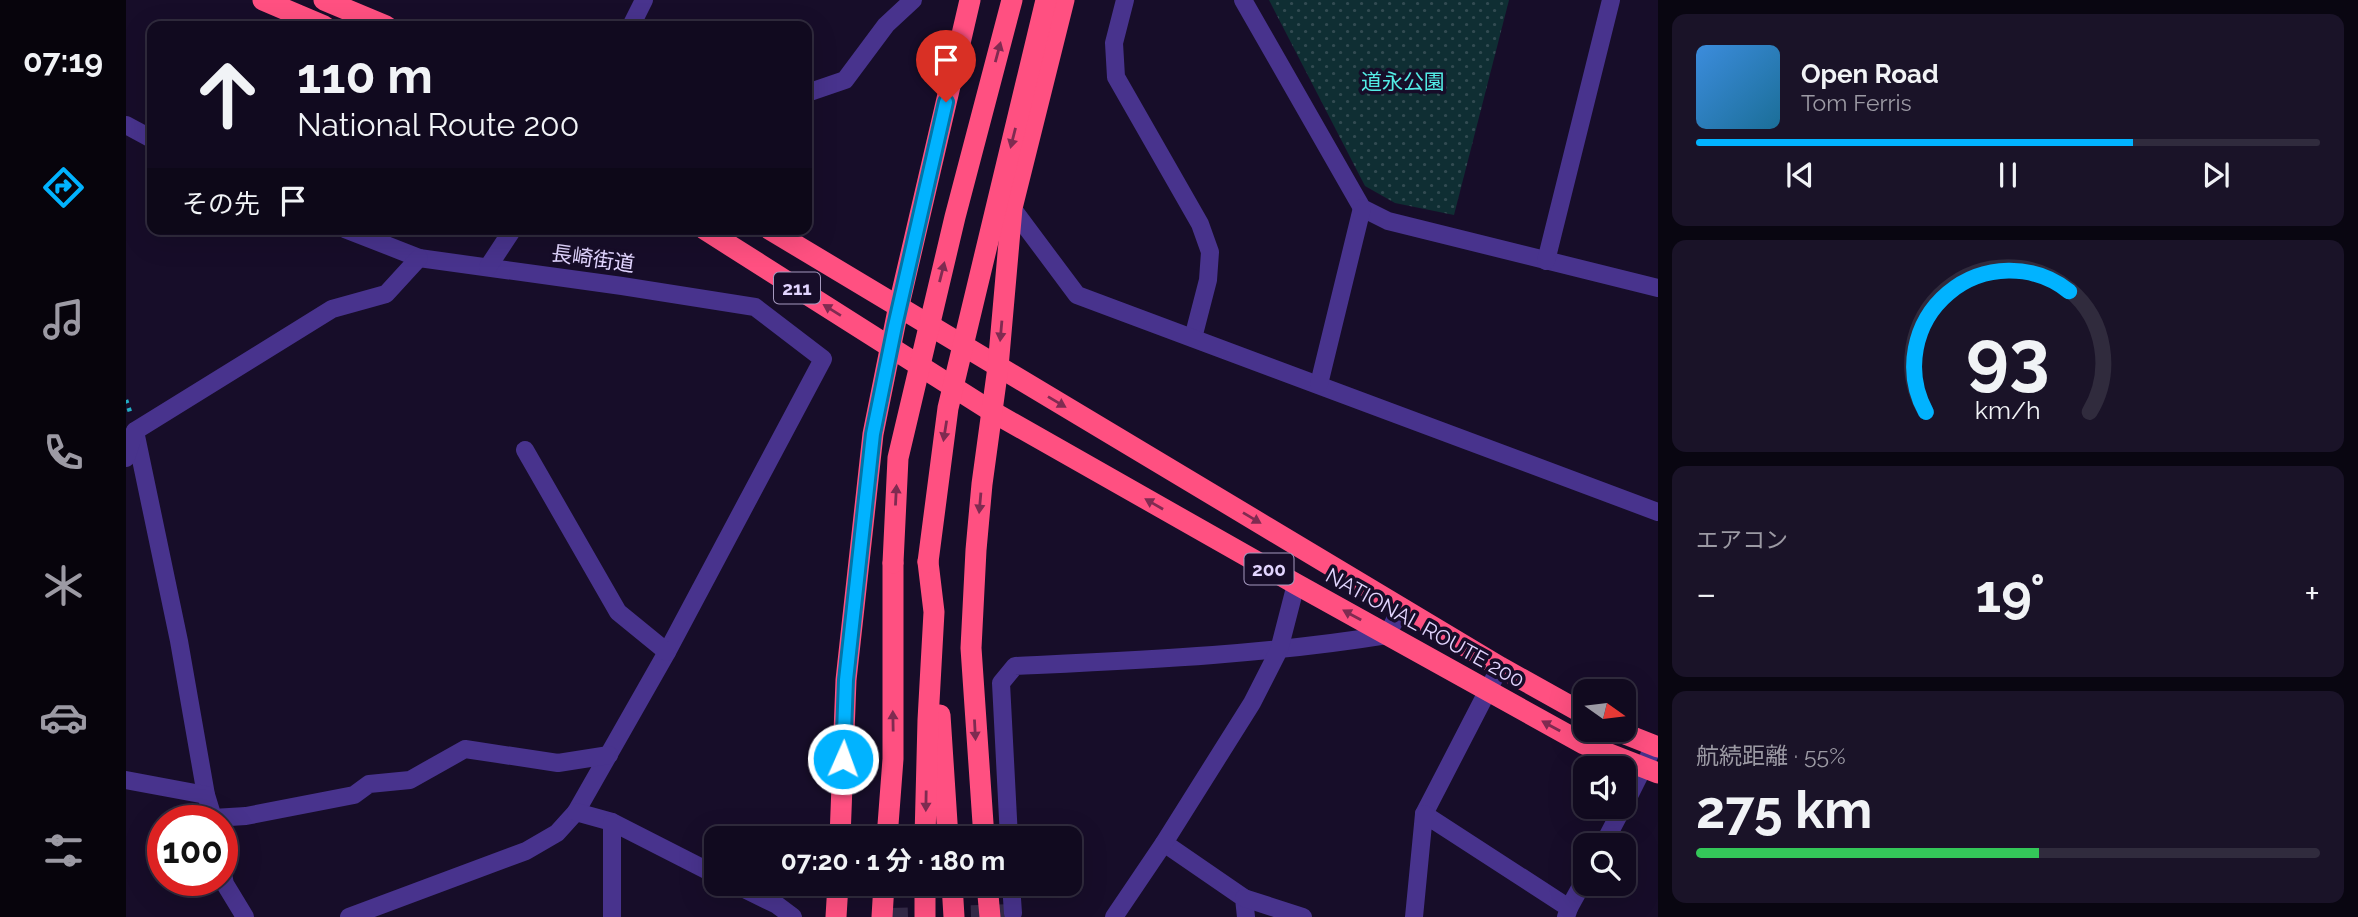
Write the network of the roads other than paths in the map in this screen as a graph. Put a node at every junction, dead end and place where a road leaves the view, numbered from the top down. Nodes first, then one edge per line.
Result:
1 (263, 0) edge
2 (324, 0) edge
3 (644, 0) edge
4 (913, 0) edge
5 (970, 0) edge
6 (1012, 0) edge
7 (1046, 0) edge
8 (1064, 0) edge
9 (1125, 0) edge
10 (1242, 0) edge
11 (1611, 0) edge
12 (312, 21) edge
13 (374, 21) edge
14 (634, 21) edge
15 (812, 91) edge
16 (126, 125) edge
17 (147, 136) edge
18 (1012, 208) junction
19 (1362, 208) junction
20 (360, 235) edge
21 (509, 235) edge
22 (714, 235) edge
23 (779, 235) edge
24 (419, 258) junction
25 (1546, 261) junction
26 (488, 267) junction
27 (1658, 288) edge
28 (899, 305) junction
29 (1193, 338) junction
30 (890, 346) junction
31 (999, 367) junction
32 (1318, 384) junction
33 (991, 411) junction
34 (135, 431) junction
35 (524, 450) dead end
36 (126, 458) edge
37 (1658, 512) edge
38 (1296, 584) junction
39 (1402, 607) junction
40 (934, 612) junction
41 (1387, 635) junction
42 (1279, 650) junction
43 (667, 652) junction
44 (1500, 667) junction
45 (1488, 691) junction
46 (1573, 708) edge
47 (1636, 739) edge
48 (1656, 747) edge
49 (609, 755) junction
50 (1651, 771) edge
51 (126, 780) edge
52 (1636, 790) edge
53 (206, 795) junction
54 (209, 805) edge
55 (576, 812) junction
56 (1424, 814) junction
57 (238, 817) edge
58 (612, 822) junction
59 (841, 826) edge
60 (888, 826) edge
61 (925, 826) edge
62 (947, 826) edge
63 (983, 826) edge
64 (1008, 826) edge
65 (1164, 843) junction
66 (704, 869) edge
67 (233, 896) edge
68 (759, 896) edge
69 (837, 896) edge
70 (883, 896) edge
71 (925, 896) edge
72 (952, 896) edge
73 (988, 896) edge
74 (1012, 896) edge
75 (1576, 896) edge
76 (1244, 898) junction
77 (1567, 912) edge
78 (1013, 913) dead end
79 (246, 917) edge
80 (349, 917) edge
81 (612, 917) edge
82 (793, 917) edge
83 (836, 917) edge
84 (882, 917) edge
85 (925, 917) edge
86 (954, 917) edge
87 (990, 917) edge
88 (1114, 917) edge
89 (1247, 917) edge
90 (1303, 917) edge
91 (1415, 917) edge

1 - 12 highway
2 - 13 highway
3 - 14 street
4 - 15 street
5 - 28 highway
60 -> 6 highway, bridge
7 -> 40 highway, bridge
8 - 18 highway
9 - 29 street
10 - 19 street
11 - 25 street
16 - 17 street
18 - 29 street
18 -> 31 highway
19 - 25 street
19 - 32 street
20 - 24 street, 長崎街道
21 - 26 street
30 -> 22 highway, 211
23 - 28 highway, 211
24 - 26 street, 長崎街道
24 - 34 street
25 - 27 street
26 - 43 street, 長崎街道
28 - 30 highway
28 - 31 highway, NATIONAL ROUTE 200 / 200
29 - 32 street
30 - 33 highway, NATIONAL ROUTE 200 / 200
30 - 59 highway
31 - 33 highway
31 -> 39 highway, NATIONAL ROUTE 200 / 200
32 - 37 street
38 -> 33 highway, NATIONAL ROUTE 200 / 200
33 -> 63 highway
34 - 36 street
34 - 53 street
35 - 43 street
41 -> 38 highway, NATIONAL ROUTE 200 / 200
38 - 42 street
39 - 41 street
39 - 44 highway, NATIONAL ROUTE 200 / 200
40 -> 61 highway
40 - 62 highway
41 - 42 street
41 - 45 highway, NATIONAL ROUTE 200 / 200
42 - 64 street
42 - 65 street
43 - 49 street
44 - 45 street
44 - 46 highway, NATIONAL ROUTE 200 / 200
50 -> 45 highway, NATIONAL ROUTE 200 / 200
45 - 56 street
47 - 48 highway
48 - 50 street
49 - 55 street
49 - 57 street
50 - 52 street
51 - 53 street
53 - 54 street
55 - 58 street
55 - 80 street
56 - 77 street
56 - 91 street
58 - 66 street
58 - 81 street
65 - 76 street
65 - 88 street
67 - 79 street
68 - 82 street
69 - 83 highway
70 - 84 highway
71 - 85 highway
72 - 86 highway
73 - 87 highway
74 - 78 street
75 - 77 street
76 - 89 street
76 - 90 street

